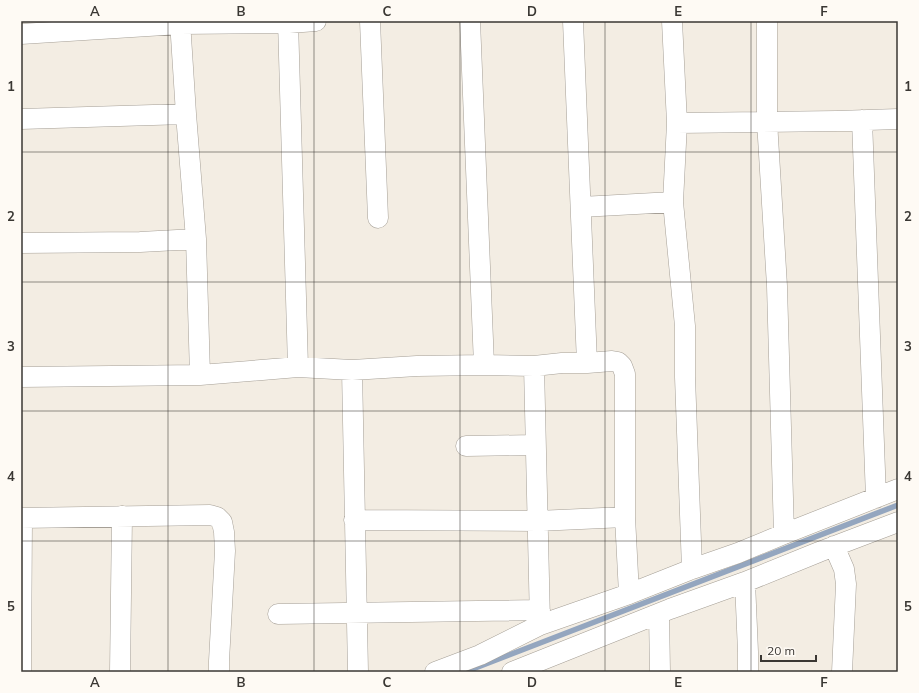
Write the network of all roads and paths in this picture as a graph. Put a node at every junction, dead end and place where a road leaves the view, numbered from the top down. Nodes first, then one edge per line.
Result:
1 (316, 21) edge
2 (370, 21) edge
3 (470, 21) edge
4 (572, 21) edge
5 (672, 21) edge
6 (767, 21) edge
7 (289, 22) edge
8 (180, 23) edge
9 (21, 34) edge
10 (186, 114) junction
11 (898, 119) edge
12 (21, 120) edge
13 (862, 120) junction
14 (767, 122) junction
15 (677, 123) junction
16 (674, 202) junction
17 (581, 207) junction
18 (378, 218) dead end
19 (196, 239) junction
20 (21, 243) edge
21 (587, 364) junction
22 (484, 365) junction
23 (534, 366) junction
24 (298, 367) junction
25 (352, 370) junction
26 (200, 375) junction
27 (21, 377) edge
28 (535, 445) junction
29 (466, 446) dead end
30 (898, 489) edge
31 (876, 498) junction
32 (122, 516) junction
33 (625, 517) junction
34 (22, 518) edge
35 (354, 520) junction
36 (537, 521) junction
37 (898, 522) edge
38 (784, 534) junction
39 (834, 546) junction
40 (692, 569) junction
41 (745, 582) junction
42 (629, 594) junction
43 (357, 613) junction
44 (278, 614) dead end
45 (658, 614) junction
46 (540, 618) junction
47 (482, 665) edge
48 (21, 672) edge
49 (120, 672) edge
50 (219, 672) edge
51 (358, 672) edge
52 (435, 672) edge
53 (512, 672) edge
54 (660, 672) edge
55 (748, 672) edge
56 (842, 672) edge

1 - 7 street
2 - 18 street
3 - 22 street
4 - 17 street
5 - 15 street
6 - 14 street
7 - 8 street
7 - 24 street
8 - 9 street
8 - 10 street
10 - 12 street
10 - 19 street
11 - 13 street
13 - 14 street
13 - 31 street
14 - 15 street
14 - 38 street
15 - 16 street
16 - 17 street
16 - 40 street
17 - 21 street
19 - 20 street
19 - 26 street
21 - 23 street
21 - 33 street
22 - 23 street
22 - 25 street
23 - 28 street
24 - 25 street
24 - 26 street
25 - 35 street
26 - 27 street
28 - 29 street
28 - 36 street
30 - 31 street
31 - 38 street
32 - 34 street
32 - 49 street
32 - 50 street
33 - 36 street
33 - 42 street
34 - 48 street
35 - 36 street
35 - 43 street
36 - 46 street
37 - 39 street
38 - 40 street
39 - 41 street
39 - 56 street
40 - 42 street
41 - 45 street
41 - 55 street
42 - 46 street
43 - 44 street
43 - 46 street
43 - 51 street
45 - 53 street
45 - 54 street
46 - 47 street
47 - 52 street

